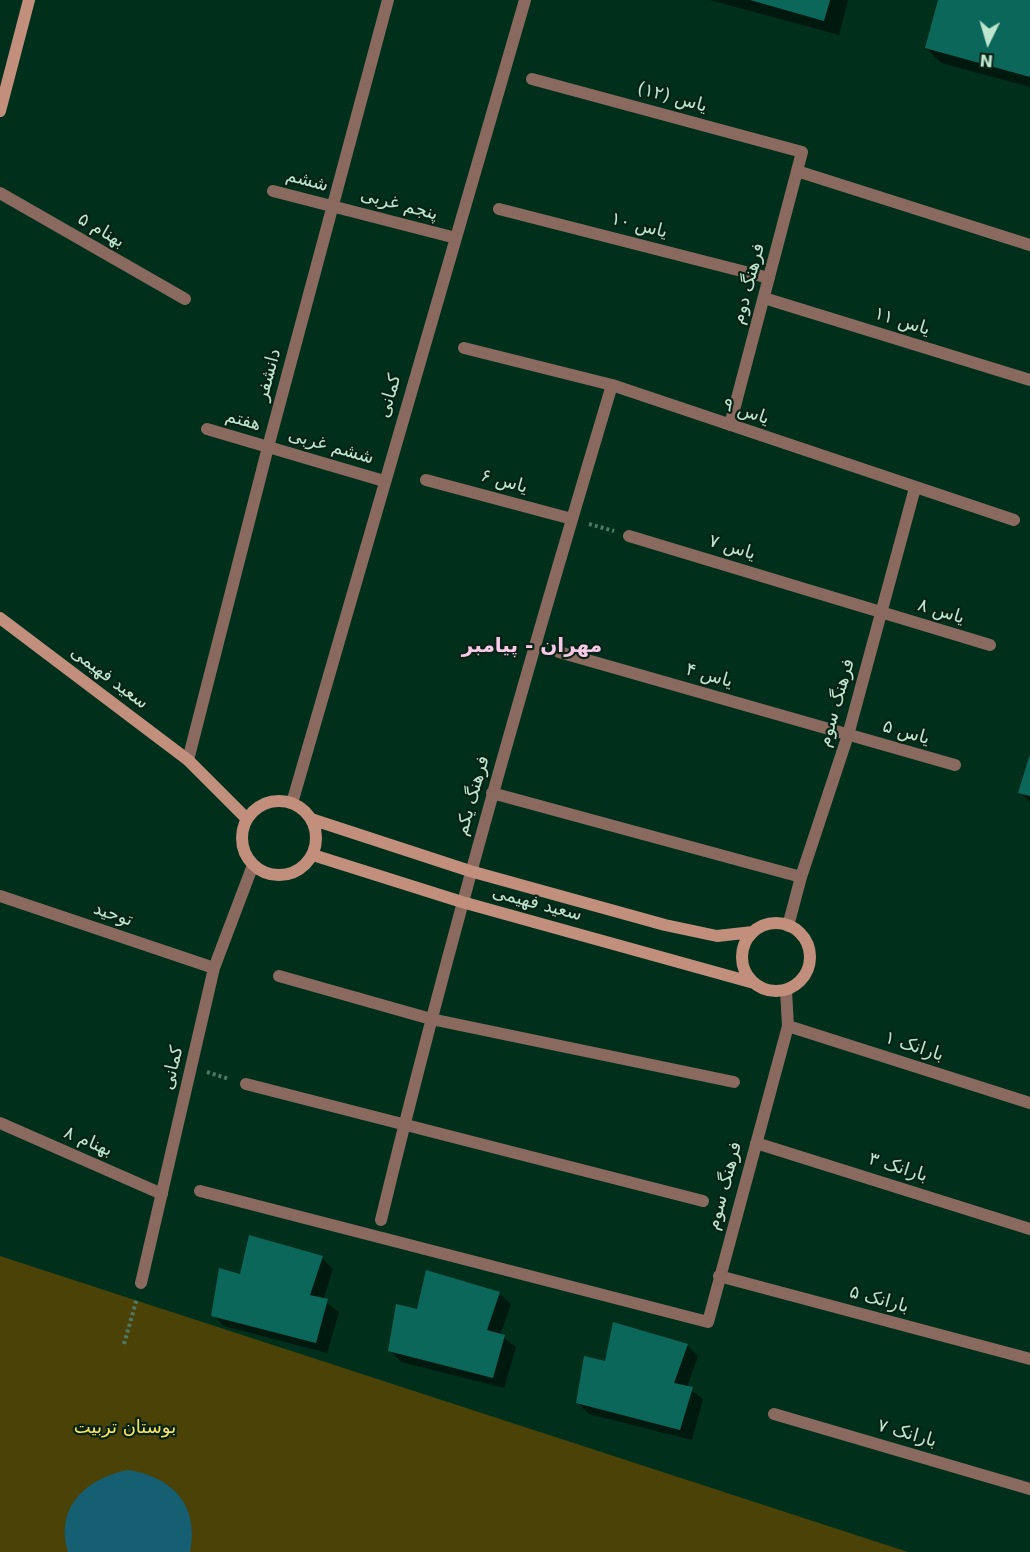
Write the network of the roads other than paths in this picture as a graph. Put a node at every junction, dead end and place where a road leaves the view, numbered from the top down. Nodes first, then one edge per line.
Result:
1 (29, 0) edge
2 (388, 0) edge
3 (525, 0) edge
4 (532, 79) dead end
5 (1, 103) edge
6 (802, 152) joint
7 (797, 171) junction
8 (273, 190) dead end
9 (0, 193) edge
10 (333, 206) junction
11 (499, 209) dead end
12 (456, 238) junction
13 (1030, 245) edge
14 (769, 278) junction
15 (764, 298) junction
16 (185, 299) dead end
17 (464, 348) dead end
18 (1030, 380) edge
19 (612, 385) junction
20 (730, 425) junction
21 (207, 429) dead end
22 (268, 447) junction
23 (426, 480) dead end
24 (384, 481) junction
25 (915, 488) junction
26 (572, 519) junction
27 (1014, 520) dead end
28 (629, 536) road end
29 (881, 613) junction
30 (0, 618) edge
31 (990, 645) dead end
32 (559, 652) dead end
33 (848, 735) junction
34 (188, 760) junction
35 (955, 765) dead end
36 (492, 793) junction
37 (292, 803) junction
38 (247, 819) junction
39 (311, 819) junction
40 (313, 855) junction
41 (253, 865) junction
42 (470, 871) junction
43 (801, 877) junction
44 (0, 896) edge
45 (462, 902) junction
46 (788, 926) junction
47 (753, 932) junction
48 (214, 968) junction
49 (279, 976) dead end
50 (754, 983) junction
51 (786, 990) junction
52 (431, 1018) junction
53 (788, 1026) junction
54 (734, 1082) dead end
55 (246, 1084) road end
56 (1030, 1103) edge
57 (404, 1123) junction
58 (0, 1124) edge
59 (756, 1143) junction
60 (200, 1191) dead end
61 (162, 1194) junction
62 (704, 1201) dead end
63 (381, 1220) dead end
64 (1030, 1228) edge
65 (719, 1276) junction
66 (141, 1283) road end
67 (1030, 1359) edge
68 (774, 1414) dead end
69 (1030, 1489) edge

1 - 5 main road
2 - 10 street, دانشفر
3 - 12 street, کمانی
4 - 6 street, یاس (۱۲)
6 - 7 street, فرهنگ دوم
7 - 13 street
7 - 14 street, فرهنگ دوم
8 - 10 street, ششم
9 - 16 street, بهنام ۵
10 - 12 street, پنجم غربی
10 - 22 street, دانشفر
11 - 14 street, یاس ۱۰
12 - 24 street, کمانی
14 - 15 street, فرهنگ دوم
15 - 18 street, یاس ۱۱
15 - 20 street, فرهنگ دوم
17 - 19 street, یاس ۹
19 - 20 street, یاس ۹
19 - 26 street, فرهنگ یکم
20 - 25 street, یاس ۹
21 - 22 street, هفتم
22 - 24 street, ششم غربی
22 - 34 street, دانشفر
23 - 26 street, یاس ۶
24 - 37 street, کمانی
25 - 27 street, یاس ۹
25 - 29 street, فرهنگ سوم
26 - 36 street, فرهنگ یکم
28 - 29 street, یاس ۷
29 - 31 street, یاس ۸
29 - 33 street, فرهنگ سوم
30 - 34 main road, سعید فهیمی
32 - 33 street, یاس ۴
33 - 35 street, یاس ۵
33 - 43 street, فرهنگ سوم
34 - 38 main road, سعید فهیمی
36 - 42 street, فرهنگ یکم
36 - 43 street
37 - 38 main road
37 - 39 main road
38 - 41 main road
39 - 40 main road
39 - 42 main road, سعید فهیمی
40 - 41 main road
40 - 45 main road, سعید فهیمی
41 - 48 street, کمانی
42 - 45 street, فرهنگ یکم
42 - 47 main road, سعید فهیمی
43 - 46 street, فرهنگ سوم
44 - 48 street, توحید
45 - 50 main road, سعید فهیمی
45 - 52 street, فرهنگ یکم
46 - 47 main road
46 - 51 main road
47 - 50 main road
48 - 61 street, کمانی
49 - 52 street
50 - 51 main road
51 - 53 street, فرهنگ سوم
52 - 54 street
52 - 57 street, فرهنگ یکم
53 - 56 street, بارانک ۱
53 - 59 street, فرهنگ سوم
55 - 57 street
57 - 62 street
57 - 63 street, فرهنگ یکم
58 - 61 street, بهنام ۸
59 - 64 street, بارانک ۳
59 - 65 street, فرهنگ سوم
60 - 65 street, فرهنگ سوم
61 - 66 street, کمانی
65 - 67 street, بارانک ۵
68 - 69 street, بارانک ۷

